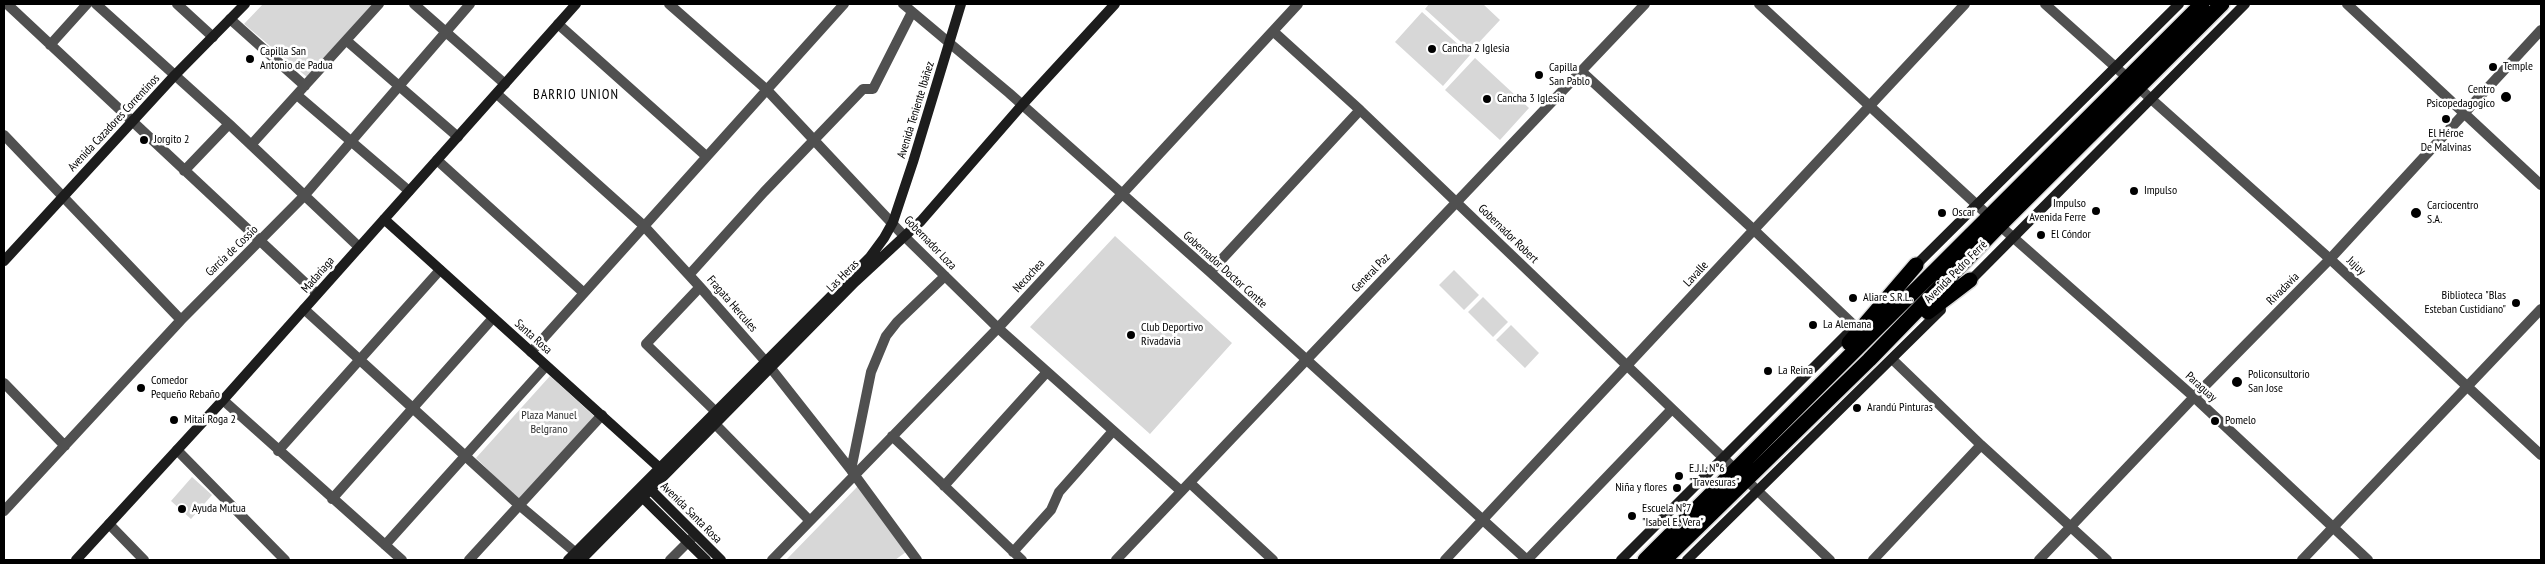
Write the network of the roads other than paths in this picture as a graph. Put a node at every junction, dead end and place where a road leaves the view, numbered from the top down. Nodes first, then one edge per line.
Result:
1 (7, 4) edge
2 (87, 4) edge
3 (96, 4) edge
4 (176, 4) edge
5 (245, 4) edge
6 (379, 4) edge
7 (414, 4) edge
8 (470, 4) edge
9 (576, 4) edge
10 (669, 4) edge
11 (844, 4) edge
12 (903, 4) edge
13 (961, 4) edge
14 (1116, 4) edge
15 (1298, 4) edge
16 (1645, 4) edge
17 (1759, 4) edge
18 (1965, 4) edge
19 (2045, 4) edge
20 (2179, 4) edge
21 (2202, 4) edge
22 (2222, 4) edge
23 (2245, 4) edge
24 (2347, 4) edge
25 (912, 12) junction
26 (230, 19) junction
27 (558, 24) junction
28 (2541, 30) edge
29 (1274, 32) junction
30 (447, 33) junction
31 (213, 36) junction
32 (347, 41) junction
33 (949, 41) junction
34 (50, 45) junction
35 (2115, 67) junction
36 (1581, 71) junction
37 (175, 75) junction
38 (2132, 83) junction
39 (505, 84) junction
40 (305, 86) junction
41 (400, 87) junction
42 (767, 90) junction
43 (497, 94) junction
44 (297, 95) junction
45 (2149, 99) junction
46 (1022, 105) junction
47 (1871, 106) junction
48 (1360, 110) junction
49 (2465, 113) junction
50 (132, 122) junction
51 (230, 124) junction
52 (4, 135) edge
53 (458, 137) junction
54 (813, 140) junction
55 (351, 141) junction
56 (251, 145) junction
57 (706, 156) junction
58 (437, 160) junction
59 (184, 171) junction
60 (2541, 185) edge
61 (409, 191) junction
62 (304, 196) junction
63 (1122, 196) junction
64 (64, 197) junction
65 (1456, 202) junction
66 (1977, 205) junction
67 (384, 219) junction
68 (893, 222) junction
69 (1995, 222) junction
70 (643, 225) junction
71 (1754, 230) junction
72 (904, 236) junction
73 (2013, 237) junction
74 (260, 242) junction
75 (359, 247) junction
76 (2330, 259) junction
77 (4, 261) edge
78 (1916, 265) junction
79 (440, 270) junction
80 (1210, 272) junction
81 (689, 275) junction
82 (945, 276) junction
83 (1970, 280) junction
84 (700, 287) junction
85 (584, 293) junction
86 (316, 294) junction
87 (304, 309) junction
88 (2541, 309) edge
89 (493, 318) junction
90 (181, 320) junction
91 (1854, 326) junction
92 (998, 328) junction
93 (531, 352) junction
94 (1892, 359) junction
95 (359, 360) junction
96 (1306, 360) junction
97 (1869, 360) junction
98 (768, 365) junction
99 (546, 366) junction
100 (1628, 367) junction
101 (1046, 372) junction
102 (4, 383) edge
103 (2466, 388) junction
104 (2194, 397) junction
105 (222, 400) junction
106 (1798, 406) junction
107 (411, 407) junction
108 (1672, 410) junction
109 (716, 412) junction
110 (602, 415) junction
111 (716, 424) junction
112 (1113, 431) junction
113 (892, 436) junction
114 (1981, 445) junction
115 (64, 446) junction
116 (177, 450) junction
117 (278, 451) junction
118 (465, 456) junction
119 (2541, 456) edge
120 (1722, 458) junction
121 (662, 470) junction
122 (852, 473) junction
123 (1745, 481) junction
124 (1190, 482) junction
125 (944, 486) junction
126 (643, 490) junction
127 (1181, 491) junction
128 (332, 499) junction
129 (519, 505) junction
130 (4, 511) edge
131 (1483, 520) junction
132 (810, 521) junction
133 (109, 524) junction
134 (2071, 526) junction
135 (2332, 528) junction
136 (692, 538) junction
137 (384, 545) junction
138 (1014, 552) junction
139 (580, 557) edge
140 (912, 558) edge
141 (76, 560) edge
142 (144, 560) edge
143 (286, 560) edge
144 (402, 560) edge
145 (468, 560) edge
146 (568, 560) edge
147 (670, 560) edge
148 (706, 560) edge
149 (721, 560) edge
150 (772, 560) edge
151 (1022, 560) edge
152 (1116, 560) edge
153 (1273, 560) edge
154 (1445, 560) edge
155 (1527, 560) edge
156 (1621, 560) edge
157 (1645, 560) edge
158 (1664, 560) edge
159 (1687, 560) edge
160 (1830, 560) edge
161 (1872, 560) edge
162 (2039, 560) edge
163 (2108, 560) edge
164 (2302, 560) edge
165 (2368, 560) edge

1 - 34 street
2 - 34 street
3 - 37 street
4 - 31 street
5 - 26 main road, Avenida Cazadores Correntinos
6 - 32 street
7 - 30 street
8 - 30 street, García de Cossio
9 - 27 main road, Madariaga
10 - 42 street, Gobernador Loza
11 - 42 street
12 - 25 street, Gobernador Doctor Contte
13 - 33 main road, Avenida Teniente Ibáñez
14 - 46 main road, Las Heras
15 - 29 street, Necochea
16 - 36 street, General Paz
17 - 47 street, Paraguay
18 - 47 street, Lavalle
19 - 35 street, Jujuy
20 - 35 main road
21 - 38 highway, Avenida Pedro Ferré
22 - 38 highway, Avenida Pedro Ferré
23 - 45 main road, Avenida Pedro Ferré
24 - 49 street
25 - 33 street, Gobernador Doctor Contte
25 - 54 street
26 - 31 main road, Avenida Cazadores Correntinos
26 - 40 street
27 - 39 main road, Madariaga
27 - 57 street
28 - 49 street, Rivadavia
29 - 48 street, Gobernador Robert
29 - 63 street, Necochea
30 - 39 street
30 - 41 street, García de Cossio
31 - 37 main road, Avenida Cazadores Correntinos
32 - 40 street
32 - 41 street
33 - 46 street, Gobernador Doctor Contte
33 - 68 main road, Avenida Teniente Ibáñez
34 - 50 street
35 - 38 street, Jujuy
35 - 66 main road
36 - 65 street, General Paz
36 - 71 street
37 - 50 main road, Avenida Cazadores Correntinos
37 - 51 street
38 - 45 street, Jujuy
38 - 69 highway, Avenida Pedro Ferré
39 - 43 main road, Madariaga
40 - 44 street
41 - 53 street
41 - 55 street, García de Cossio
42 - 54 street, Gobernador Loza
42 - 57 street
43 - 53 main road, Madariaga
43 - 70 street, Fragata Hercules
44 - 55 street
44 - 56 street
45 - 73 main road, Avenida Pedro Ferré
45 - 76 street, Jujuy
46 - 63 street, Gobernador Doctor Contte
46 - 72 main road, Las Heras
47 - 66 street, Paraguay
47 - 71 street, Lavalle
48 - 65 street, Gobernador Robert
48 - 80 street
49 - 60 street
49 - 76 street, Rivadavia
50 - 59 street
50 - 64 main road, Avenida Cazadores Correntinos
51 - 56 street
51 - 59 street
52 - 64 street
53 - 58 main road, Madariaga
54 - 68 street, Gobernador Loza
54 - 81 street
55 - 61 street
55 - 62 street, García de Cossio
56 - 62 street
57 - 70 street
58 - 61 main road, Madariaga
58 - 85 street
59 - 74 street
61 - 67 main road, Madariaga
62 - 74 street, García de Cossio
62 - 75 street
63 - 80 street, Gobernador Doctor Contte
63 - 92 street, Necochea
64 - 77 main road, Avenida Cazadores Correntinos
64 - 90 street
65 - 96 street, General Paz
65 - 100 street, Gobernador Robert
66 - 69 street, Paraguay
66 - 78 main road
67 - 75 main road, Madariaga
67 - 79 main road, Santa Rosa
68 - 72 street, Gobernador Loza
68 - 98 main road, Las Heras
69 - 73 street, Paraguay
69 - 97 highway, Avenida Pedro Ferré
69 - 106 highway, Avenida Pedro Ferré
70 - 81 street, Fragata Hercules
70 - 85 street
71 - 91 street
71 - 100 street, Lavalle
72 - 82 street, Gobernador Loza
72 - 98 main road, Las Heras
73 - 83 main road, Avenida Pedro Ferré
73 - 104 street, Paraguay
74 - 86 street
74 - 90 street, García de Cossio
75 - 86 main road, Madariaga
76 - 103 street, Jujuy
76 - 104 street, Rivadavia
78 - 91 main road
78 - 106 highway
79 - 89 main road, Santa Rosa
79 - 95 street
80 - 96 street, Gobernador Doctor Contte
81 - 84 street, Fragata Hercules
82 - 92 street, Gobernador Loza
82 - 122 street
83 - 94 main road, Avenida Pedro Ferré
83 - 97 highway
84 - 98 street, Fragata Hercules
84 - 109 street
85 - 93 street
86 - 87 main road, Madariaga
87 - 95 street
87 - 105 main road, Madariaga
88 - 103 street
89 - 93 main road, Santa Rosa
89 - 107 street
90 - 115 street, García de Cossio
91 - 120 main road
92 - 101 street, Gobernador Loza
92 - 113 street, Necochea
93 - 99 main road, Santa Rosa
94 - 114 street
94 - 123 main road, Avenida Pedro Ferré
95 - 107 street
95 - 117 street
96 - 124 street, General Paz
96 - 131 street, Gobernador Doctor Contte
97 - 123 highway, Avenida Pedro Ferré
98 - 109 main road, Las Heras
98 - 111 main road, Las Heras
98 - 122 street, Fragata Hercules
99 - 110 main road, Santa Rosa
99 - 118 street
100 - 108 street, Gobernador Robert
100 - 131 street, Lavalle
101 - 112 street, Gobernador Loza
101 - 125 street
102 - 115 street
103 - 119 street, Jujuy
103 - 135 street
104 - 134 street, Rivadavia
104 - 135 street, Paraguay
105 - 116 main road, Madariaga
105 - 117 street
106 - 123 highway, Avenida Pedro Ferré
107 - 118 street
107 - 128 street
108 - 120 street, Gobernador Robert
108 - 155 street
109 - 121 main road, Las Heras
110 - 121 main road, Santa Rosa
110 - 129 street
111 - 121 main road, Las Heras
111 - 132 street
112 - 127 street, Gobernador Loza
112 - 138 street
113 - 122 street, Necochea
113 - 125 street
114 - 134 street
114 - 161 street
115 - 130 street, García de Cossio
116 - 133 main road, Madariaga
116 - 143 street
117 - 128 street
118 - 129 street
118 - 137 street
120 - 123 street, Gobernador Robert
120 - 156 main road
121 - 126 main road, Las Heras
122 - 132 street, Necochea
122 - 140 street, Fragata Hercules
123 - 157 highway, Avenida Pedro Ferré
123 - 158 highway, Avenida Pedro Ferré
123 - 159 main road, Avenida Pedro Ferré
123 - 160 street, Gobernador Robert
124 - 127 street, General Paz
124 - 153 street
125 - 138 street
126 - 136 main road, Avenida Santa Rosa
126 - 139 main road, Las Heras
127 - 152 street, General Paz
128 - 137 street
129 - 139 street
129 - 145 street
131 - 154 street, Lavalle
131 - 155 street, Gobernador Doctor Contte
132 - 150 street, Necochea
133 - 141 main road, Madariaga
133 - 142 street
134 - 162 street, Rivadavia
134 - 163 street
135 - 164 street
135 - 165 street, Paraguay
136 - 147 street
136 - 148 main road, Avenida Santa Rosa
136 - 149 main road, Avenida Santa Rosa
137 - 144 street
138 - 151 street
139 - 146 main road, Las Heras

